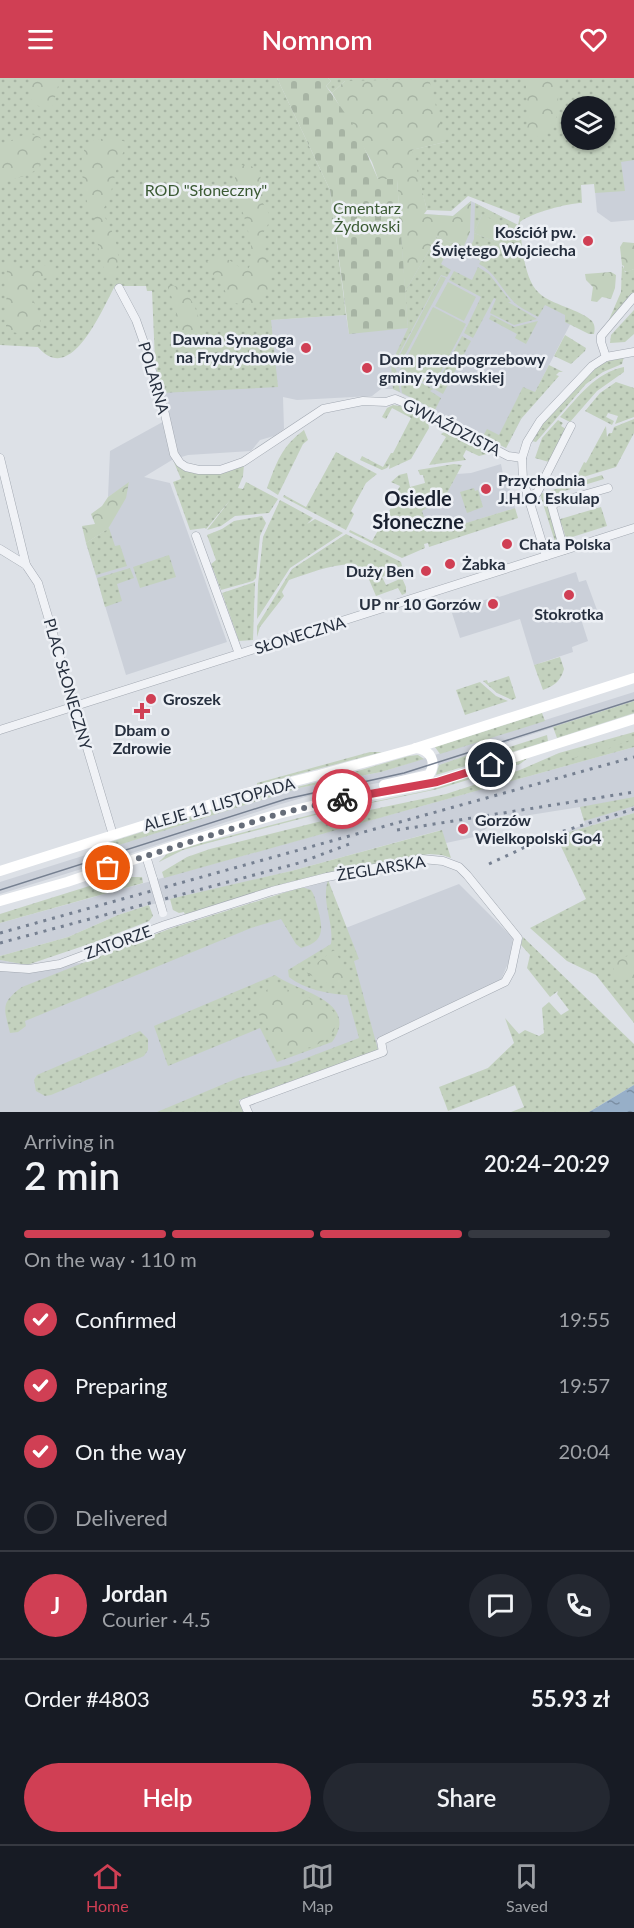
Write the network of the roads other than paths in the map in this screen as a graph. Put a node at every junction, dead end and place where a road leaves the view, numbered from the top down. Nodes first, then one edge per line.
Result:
1 (119, 288) dead end
2 (634, 297) edge
3 (634, 352) edge
4 (606, 357) junction
5 (571, 426) dead end
6 (0, 458) edge
7 (522, 458) junction
8 (186, 467) joint
9 (608, 488) dead end
10 (527, 496) junction
11 (634, 528) edge
12 (196, 536) dead end
13 (0, 549) edge
14 (564, 550) junction
15 (546, 556) junction
16 (26, 565) junction
17 (239, 654) junction
18 (634, 678) edge
19 (75, 706) junction
20 (634, 719) edge
21 (0, 729) edge
22 (413, 749) junction
23 (332, 801) junction
24 (113, 835) junction
25 (146, 856) junction
26 (0, 871) edge
27 (0, 901) edge
28 (165, 925) junction
29 (0, 967) edge
30 (248, 1112) edge

1 - 8 street, POLARNA
2 - 4 street
3 - 4 street, GWIAŹDZISTA
4 - 7 street, GWIAŹDZISTA
5 - 10 street
6 - 16 street
7 - 8 street, GWIAŹDZISTA
7 - 10 street, GWIAŹDZISTA
9 - 14 street
10 - 15 street, GWIAŹDZISTA
11 - 14 street, SŁONECZNA
12 - 17 street
13 - 16 street, PLAC SŁONECZNY
14 - 15 street, SŁONECZNA
15 - 17 street, SŁONECZNA
16 - 19 street, PLAC SŁONECZNY
17 - 19 street, SŁONECZNA
18 - 22 main road, ALEJE 11 LISTOPADA
19 - 21 street, SŁONECZNA
19 - 24 street, PLAC SŁONECZNY
20 - 23 main road, ALEJE 11 LISTOPADA
22 - 23 main road
22 - 24 main road, ALEJE 11 LISTOPADA
23 - 25 main road, ALEJE 11 LISTOPADA
24 - 26 main road, ALEJE 11 LISTOPADA
25 - 27 main road, ALEJE 11 LISTOPADA
25 - 28 street, ZATORZE, bridge
28 - 29 street, ZATORZE
28 - 30 street, ŻEGLARSKA

